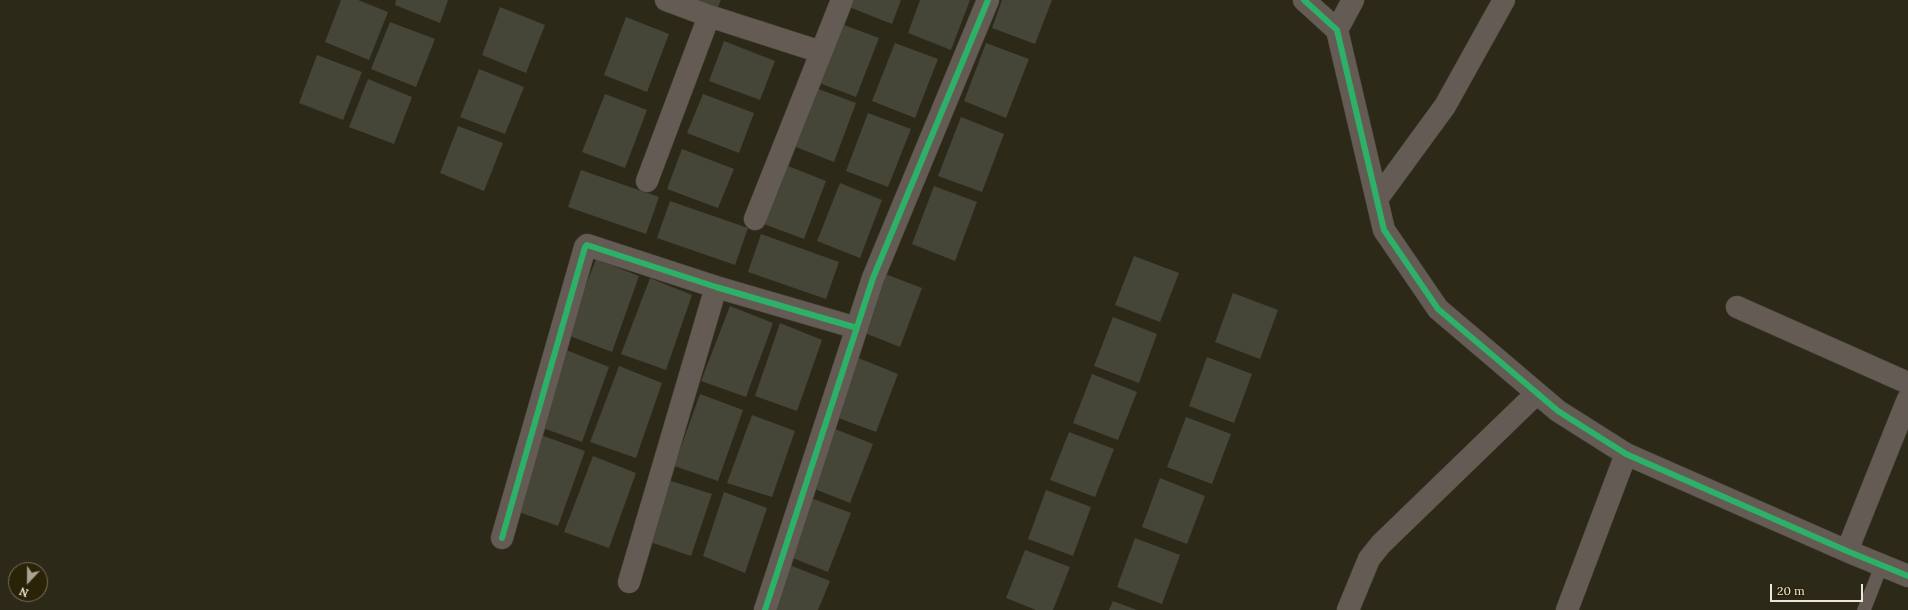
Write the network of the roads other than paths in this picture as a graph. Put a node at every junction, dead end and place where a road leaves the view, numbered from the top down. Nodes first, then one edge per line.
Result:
1 (666, 0) edge
2 (842, 0) edge
3 (988, 0) edge
4 (1304, 0) edge
5 (1353, 0) edge
6 (1504, 0) edge
7 (709, 16) junction
8 (1337, 30) junction
9 (822, 52) junction
10 (647, 181) dead end
11 (1377, 199) junction
12 (755, 219) dead end
13 (716, 287) junction
14 (1737, 307) dead end
15 (857, 328) junction
16 (1908, 383) edge
17 (1537, 393) junction
18 (1908, 399) edge
19 (1626, 454) junction
20 (502, 538) dead end
21 (1847, 551) junction
22 (1882, 564) junction
23 (1908, 576) edge
24 (629, 582) dead end
25 (765, 610) edge
26 (1348, 610) edge
27 (1567, 610) edge
28 (1864, 610) edge

1 - 7 street
2 - 9 street
3 - 15 street
4 - 8 street
5 - 8 street
6 - 11 street
7 - 9 street
7 - 10 street
8 - 11 street
9 - 12 street
11 - 17 street
13 - 15 street
13 - 20 street
13 - 24 street
14 - 16 street
15 - 25 street
17 - 19 street
17 - 26 street
18 - 21 street
19 - 21 street
19 - 27 street
21 - 22 street
22 - 23 street
22 - 28 lane

